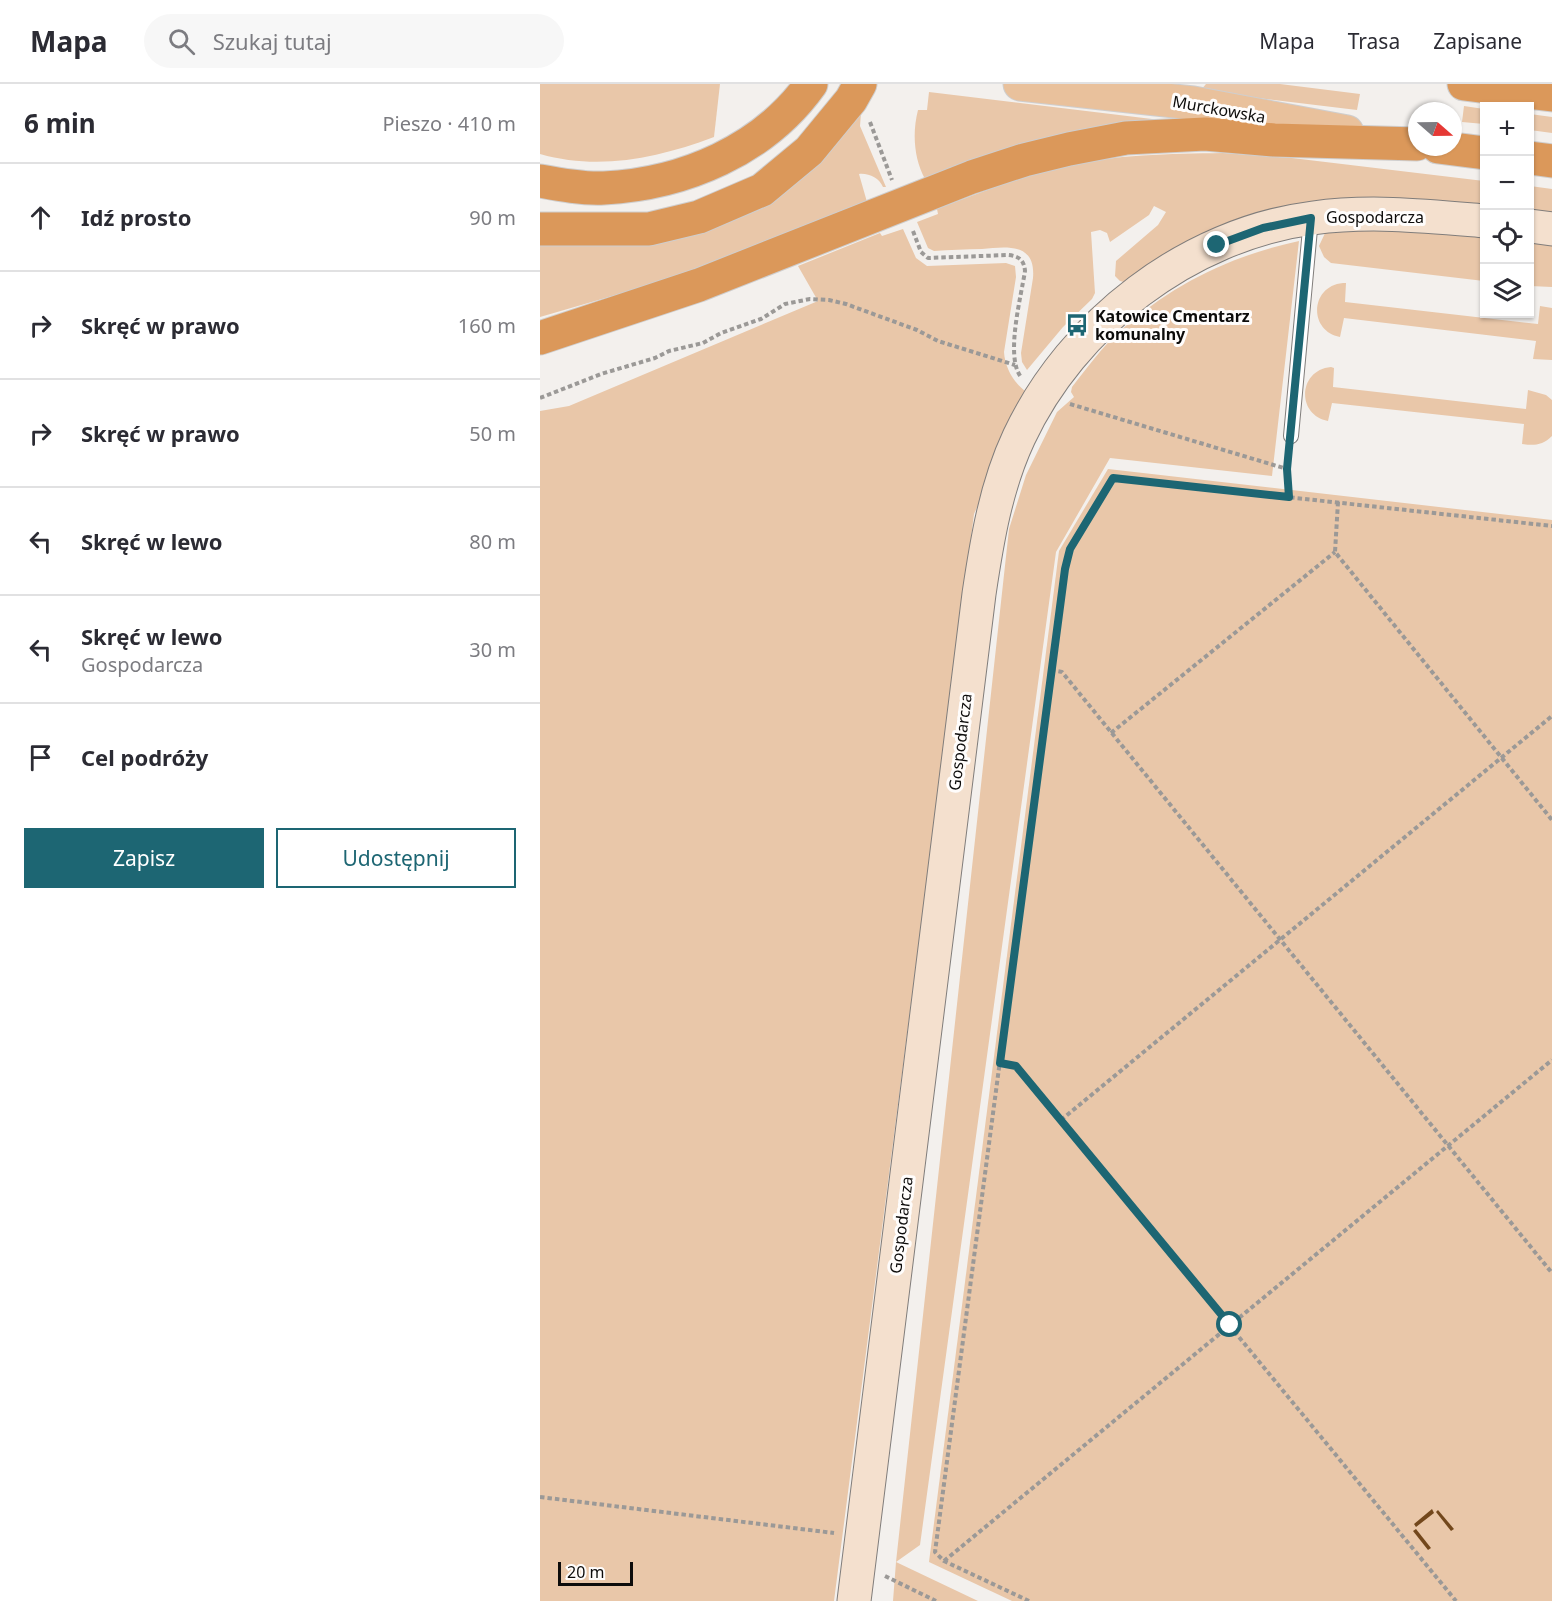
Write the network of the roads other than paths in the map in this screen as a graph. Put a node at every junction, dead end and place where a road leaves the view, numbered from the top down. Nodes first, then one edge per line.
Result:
1 (811, 84) edge
2 (860, 84) edge
3 (1020, 84) edge
4 (1464, 84) edge
5 (1552, 95) edge
6 (1408, 144) edge
7 (1408, 144) edge
8 (1462, 150) edge
9 (1480, 152) edge
10 (1534, 159) edge
11 (1552, 161) edge
12 (540, 181) edge
13 (1311, 218) junction
14 (1480, 221) edge
15 (1534, 227) edge
16 (540, 229) edge
17 (1552, 229) edge
18 (540, 339) edge
19 (1291, 436) road end
20 (854, 1601) edge

1 - 12 highway
2 - 16 highway
3 - 6 main road, Murckowska
4 - 5 highway
7 - 18 highway
8 - 9 highway
10 - 11 highway
13 - 14 street, Gospodarcza
13 - 19 lane
13 - 20 street, Gospodarcza
15 - 17 street

